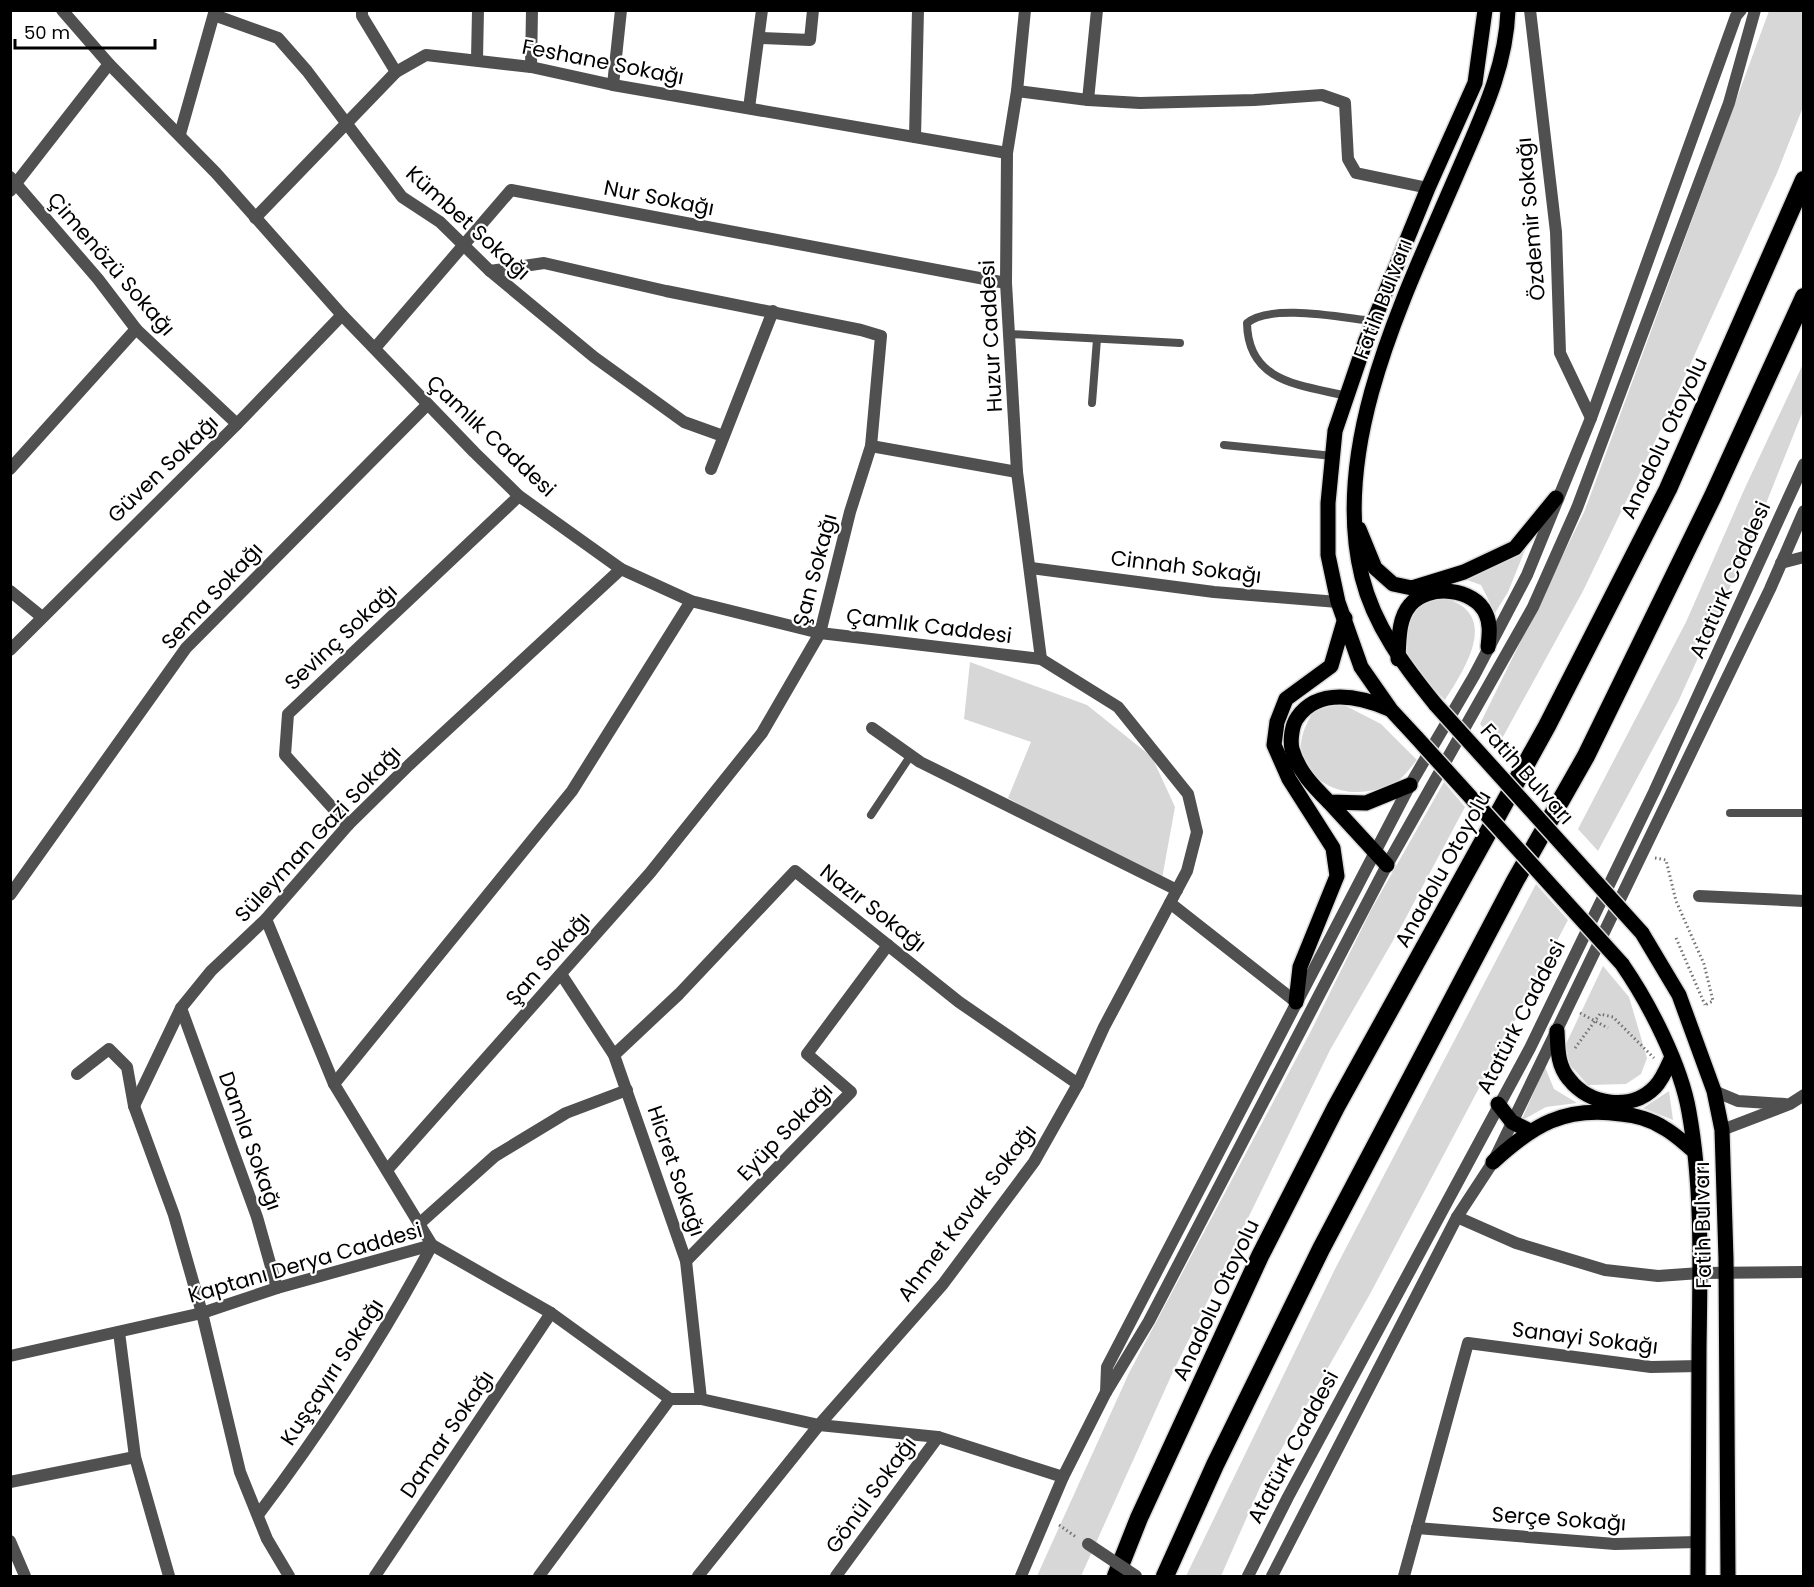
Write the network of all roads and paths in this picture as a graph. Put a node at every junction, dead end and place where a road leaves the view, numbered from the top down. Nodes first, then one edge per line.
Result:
1 (62, 10) edge
2 (362, 10) edge
3 (478, 10) edge
4 (532, 10) edge
5 (621, 10) edge
6 (762, 10) edge
7 (813, 10) edge
8 (918, 10) edge
9 (1025, 10) edge
10 (1097, 10) edge
11 (1485, 10) edge
12 (1508, 10) edge
13 (1530, 10) edge
14 (1741, 10) edge
15 (1755, 10) edge
16 (214, 13) edge
17 (759, 38) junction
18 (477, 59) junction
19 (109, 64) junction
20 (531, 67) junction
21 (396, 72) junction
22 (613, 85) junction
23 (1017, 91) junction
24 (1088, 100) junction
25 (749, 108) junction
26 (346, 123) junction
27 (180, 134) junction
28 (915, 137) junction
29 (1007, 153) junction
30 (1803, 180) edge
31 (13, 184) edge
32 (1428, 188) junction
33 (255, 218) junction
34 (465, 245) junction
35 (490, 271) junction
36 (1006, 283) junction
37 (1803, 297) edge
38 (772, 311) junction
39 (342, 315) junction
40 (1373, 321) junction
41 (136, 329) junction
42 (1009, 334) junction
43 (1097, 339) junction
44 (1180, 343) dead end
45 (375, 348) junction
46 (1347, 396) junction
47 (1092, 403) dead end
48 (427, 405) junction
49 (1591, 418) junction
50 (237, 424) junction
51 (723, 436) junction
52 (871, 446) junction
53 (1224, 446) dead end
54 (1332, 456) junction
55 (1803, 464) edge
56 (10, 469) edge
57 (711, 469) dead end
58 (1017, 472) junction
59 (519, 496) junction
60 (1556, 498) junction
61 (1577, 508) junction
62 (1803, 511) edge
63 (1355, 519) junction
64 (1803, 557) edge
65 (1781, 563) junction
66 (1031, 568) junction
67 (621, 569) junction
68 (10, 591) edge
69 (691, 601) junction
70 (1338, 602) junction
71 (42, 617) junction
72 (1345, 618) junction
73 (820, 633) junction
74 (1488, 647) junction
75 (10, 650) edge
76 (1041, 659) junction
77 (1398, 659) junction
78 (1392, 710) junction
79 (872, 728) dead end
80 (911, 755) junction
81 (1410, 785) junction
82 (1188, 794) joint
83 (1329, 802) junction
84 (1730, 813) dead end
85 (1803, 813) edge
86 (871, 814) dead end
87 (348, 825) junction
88 (1374, 853) junction
89 (1666, 860) dead end
90 (1387, 865) junction
91 (1177, 890) junction
92 (10, 896) edge
93 (1699, 896) dead end
94 (1803, 901) edge
95 (1170, 903) junction
96 (266, 919) junction
97 (1676, 938) dead end
98 (888, 945) junction
99 (561, 974) junction
100 (1695, 982) dead end
101 (1296, 1002) junction
102 (1705, 1005) dead end
103 (1569, 1006) junction
104 (181, 1008) junction
105 (1596, 1021) junction
106 (1608, 1028) dead end
107 (1557, 1031) junction
108 (614, 1055) junction
109 (1668, 1064) junction
110 (1562, 1065) junction
111 (77, 1074) dead end
112 (334, 1084) junction
113 (1078, 1084) junction
114 (627, 1089) junction
115 (1714, 1091) junction
116 (1803, 1095) edge
117 (1498, 1104) junction
118 (1790, 1104) junction
119 (134, 1106) junction
120 (1512, 1122) junction
121 (1722, 1130) junction
122 (1530, 1131) junction
123 (1694, 1151) junction
124 (1493, 1162) junction
125 (387, 1170) junction
126 (1456, 1216) junction
127 (419, 1224) junction
128 (432, 1245) junction
129 (686, 1261) junction
130 (1726, 1272) junction
131 (1803, 1272) edge
132 (1700, 1273) junction
133 (277, 1288) junction
134 (202, 1313) junction
135 (551, 1313) junction
136 (119, 1332) junction
137 (10, 1356) edge
138 (1699, 1366) junction
139 (1106, 1394) junction
140 (670, 1399) junction
141 (701, 1399) junction
142 (819, 1425) junction
143 (938, 1437) junction
144 (135, 1457) junction
145 (1063, 1477) junction
146 (10, 1482) edge
147 (258, 1515) junction
148 (1417, 1528) junction
149 (10, 1541) edge
150 (1698, 1542) junction
151 (1088, 1544) dead end
152 (25, 1576) edge
153 (169, 1576) edge
154 (289, 1576) edge
155 (375, 1576) edge
156 (539, 1576) edge
157 (698, 1576) edge
158 (837, 1576) edge
159 (1021, 1576) edge
160 (1116, 1576) edge
161 (1136, 1576) edge
162 (1165, 1576) edge
163 (1248, 1576) edge
164 (1272, 1576) edge
165 (1404, 1576) edge
166 (1698, 1576) edge
167 (1728, 1576) edge

1 - 19 street, Çamlık Caddesi
2 - 21 street
3 - 18 street
4 - 20 street
5 - 22 street
6 - 17 street
7 - 17 street
8 - 28 street
9 - 23 street, Huzur Caddesi
10 - 24 street
11 - 32 main road, Fatih Bulvarı
12 - 63 main road, Fatih Bulvarı
13 - 49 street, Özdemir Sokağı
14 - 49 street
15 - 61 street
16 - 26 street, Kümbet Sokağı
16 - 27 street
17 - 25 street
18 - 20 street, Feshane Sokağı
18 - 21 street, Feshane Sokağı
19 - 27 street, Çamlık Caddesi
19 - 31 street
20 - 22 street, Feshane Sokağı
21 - 26 street, Feshane Sokağı
22 - 25 street, Feshane Sokağı
23 - 24 street
23 - 29 street, Huzur Caddesi
24 - 32 street
25 - 28 street, Feshane Sokağı
26 - 33 street, Feshane Sokağı
26 - 34 street, Kümbet Sokağı
27 - 33 street, Çamlık Caddesi
28 - 29 street, Feshane Sokağı
29 - 36 street, Huzur Caddesi
30 - 160 highway, Anadolu Otoyolu
31 - 41 street, Çimenözü Sokağı
32 - 40 main road, Fatih Bulvarı
33 - 39 street, Çamlık Caddesi
34 - 35 street, Kümbet Sokağı
34 - 36 street, Nur Sokağı
34 - 45 street, Nur Sokağı
35 - 38 street, Şan Sokağı
35 - 51 street, Kümbet Sokağı
36 - 42 street, Huzur Caddesi
37 - 162 highway
38 - 51 street
38 - 52 street, Şan Sokağı
39 - 45 street, Çamlık Caddesi
39 - 50 street, Güven Sokağı
40 - 46 main road, Fatih Bulvarı
40 - 46 lane
41 - 50 street, Çimenözü Sokağı
41 - 56 street
42 - 43 lane
42 - 58 street, Huzur Caddesi
43 - 44 lane
43 - 47 lane
45 - 48 street, Çamlık Caddesi
46 - 54 main road, Fatih Bulvarı
48 - 59 street, Çamlık Caddesi
48 - 92 street, Sema Sokağı
49 - 60 street
49 - 61 street
50 - 71 street, Güven Sokağı
51 - 57 street
52 - 58 street
52 - 73 street, Şan Sokağı
53 - 54 lane
54 - 70 main road, Fatih Bulvarı
55 - 117 street, Atatürk Caddesi
58 - 66 street, Huzur Caddesi
59 - 67 street, Çamlık Caddesi
59 - 87 street, Sevinç Sokağı
60 - 63 main road
60 - 74 street
61 - 90 street
62 - 65 street, Atatürk Caddesi
63 - 77 main road, Fatih Bulvarı
64 - 65 street
65 - 103 street, Atatürk Caddesi
66 - 70 street, Cinnah Sokağı
66 - 76 street, Huzur Caddesi
67 - 69 street, Çamlık Caddesi
67 - 87 street, Süleyman Gazi Sokağı
68 - 71 street
69 - 73 street, Çamlık Caddesi
69 - 112 street
70 - 72 main road, Fatih Bulvarı
71 - 75 street, Güven Sokağı
72 - 78 main road, Fatih Bulvarı
72 - 101 main road
73 - 76 street, Çamlık Caddesi
73 - 99 street, Şan Sokağı
74 - 77 main road
74 - 81 street
76 - 82 street, Çamlık Caddesi
77 - 115 main road, Fatih Bulvarı, bridge
78 - 83 main road
78 - 109 main road, Fatih Bulvarı, bridge
79 - 80 street
80 - 86 lane
80 - 91 street
81 - 83 main road
81 - 88 street
82 - 91 street, Ahmet Kavak Sokağı
83 - 88 main road
84 - 85 lane
87 - 96 street, Süleyman Gazi Sokağı
88 - 90 main road
88 - 101 street
89 - 102 path
90 - 139 street
91 - 95 street, Ahmet Kavak Sokağı
93 - 94 street
95 - 101 street
95 - 113 street, Ahmet Kavak Sokağı
96 - 104 street, Süleyman Gazi Sokağı
96 - 112 street
97 - 100 path
98 - 108 street, Nazır Sokağı
98 - 113 street, Nazır Sokağı
98 - 129 street, Eyüp Sokağı
99 - 108 street, Hicret Sokağı
99 - 125 street, Şan Sokağı
101 - 139 street
103 - 105 path
103 - 107 street, Atatürk Caddesi
104 - 119 street, Süleyman Gazi Sokağı
104 - 133 street, Damla Sokağı
105 - 106 path
105 - 109 path
105 - 110 path
107 - 110 main road
107 - 120 street, Atatürk Caddesi
108 - 114 street, Hicret Sokağı
109 - 110 main road
109 - 123 main road, Fatih Bulvarı
111 - 119 street
112 - 125 street
113 - 142 street, Ahmet Kavak Sokağı
114 - 127 street
114 - 129 street, Hicret Sokağı
115 - 118 street
115 - 121 main road, Fatih Bulvarı
116 - 118 street
117 - 120 main road
117 - 163 street, Atatürk Caddesi
118 - 121 street
119 - 134 street
120 - 122 main road
120 - 124 street, Atatürk Caddesi
121 - 130 main road, Fatih Bulvarı
122 - 123 main road
122 - 124 main road
123 - 132 main road, Fatih Bulvarı
124 - 126 street, Atatürk Caddesi
125 - 127 street
126 - 132 street
126 - 164 street, Atatürk Caddesi
127 - 128 street
128 - 133 street, Kaptanı Derya Caddesi
128 - 135 street, Kaptanı Derya Caddesi
128 - 147 street, Kuşçayırı Sokağı
129 - 141 street, Hicret Sokağı
130 - 131 street
130 - 132 street
130 - 167 main road, Fatih Bulvarı
132 - 138 main road, Fatih Bulvarı
133 - 134 street, Kaptanı Derya Caddesi
134 - 136 street, Kaptanı Derya Caddesi
134 - 147 street
135 - 140 street, Kaptanı Derya Caddesi
135 - 155 street, Damar Sokağı
136 - 137 street, Kaptanı Derya Caddesi
136 - 144 street
138 - 148 street, Sanayi Sokağı
138 - 150 main road, Fatih Bulvarı
139 - 145 street
140 - 141 street
140 - 156 street
141 - 142 street
142 - 143 street
142 - 157 street, Ahmet Kavak Sokağı
143 - 145 street
143 - 158 street, Gönül Sokağı
144 - 146 street
144 - 153 street
145 - 159 street
147 - 154 street
148 - 150 street, Serçe Sokağı
148 - 165 street
149 - 152 street
150 - 166 main road, Fatih Bulvarı
151 - 161 street, bridge

